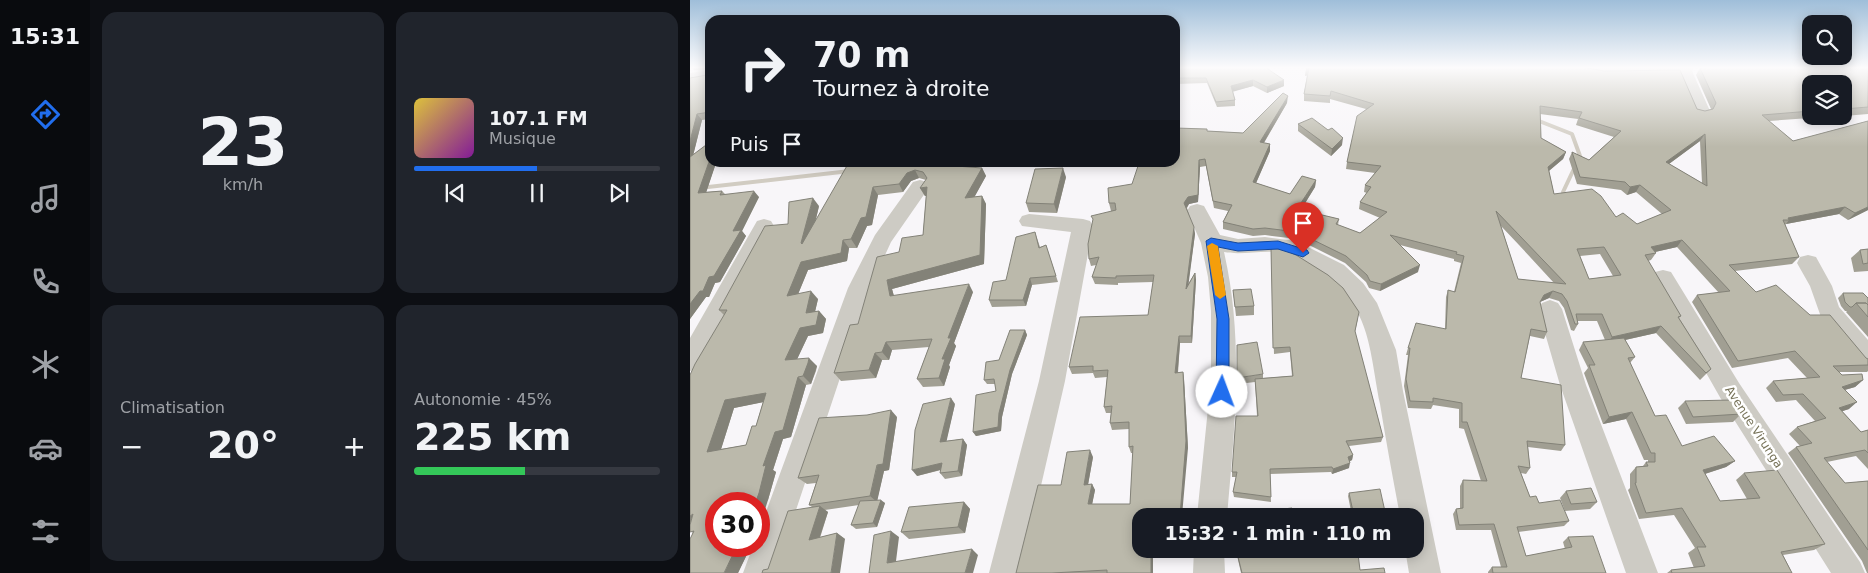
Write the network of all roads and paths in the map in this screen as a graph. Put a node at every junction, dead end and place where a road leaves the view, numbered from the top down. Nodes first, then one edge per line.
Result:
1 (1694, 94) edge
2 (1701, 111) edge
3 (920, 186) edge
4 (1197, 211) dead end
5 (1029, 221) dead end
6 (764, 226) edge
7 (1211, 241) junction
8 (1808, 263) dead end
9 (1663, 278) dead end
10 (1550, 309) dead end
11 (1868, 357) edge
12 (690, 361) edge
13 (1213, 508) edge
14 (1414, 508) edge
15 (1209, 558) edge
16 (1422, 558) edge
17 (759, 573) edge
18 (1005, 573) edge
19 (1209, 573) edge
20 (1425, 573) edge
21 (1642, 573) edge
22 (1849, 573) edge

1 - 2 street
3 - 17 street
4 - 7 street
5 - 18 street
6 - 12 street
7 - 13 street
7 - 14 street
8 - 11 street
9 - 22 street, Avenue Virunga
10 - 21 street
15 - 19 street
16 - 20 street

